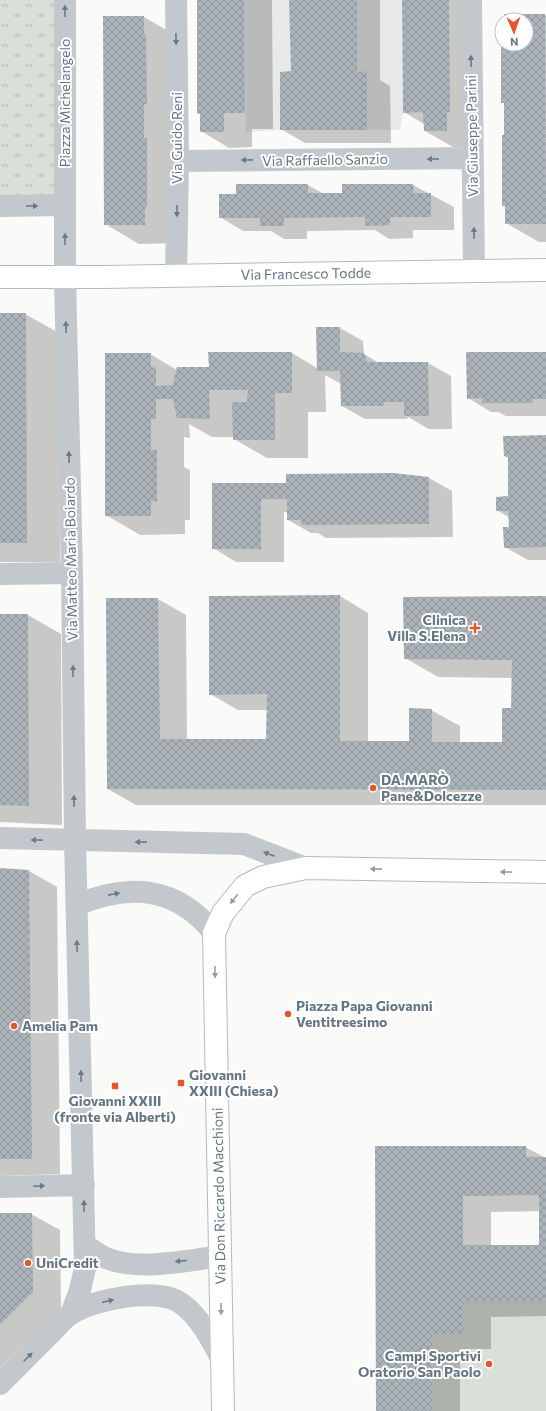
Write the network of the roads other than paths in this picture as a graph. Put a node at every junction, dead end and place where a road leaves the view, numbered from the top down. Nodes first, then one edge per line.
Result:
1 (65, 0) edge
2 (176, 0) edge
3 (470, 0) edge
4 (472, 158) junction
5 (178, 161) junction
6 (0, 206) edge
7 (65, 206) junction
8 (546, 270) edge
9 (474, 272) junction
10 (176, 276) junction
11 (0, 277) edge
12 (65, 278) junction
13 (72, 573) junction
14 (0, 574) edge
15 (0, 838) edge
16 (75, 840) junction
17 (306, 868) junction
18 (546, 872) edge
19 (77, 905) junction
20 (214, 933) junction
21 (84, 1185) junction
22 (0, 1187) edge
23 (85, 1245) junction
24 (220, 1256) junction
25 (71, 1314) junction
26 (222, 1360) junction
27 (0, 1384) edge
28 (223, 1411) edge

7 -> 1 street, Piazza Michelangelo
2 -> 5 street, Via Guido Reni
4 -> 3 street, Via Giuseppe Parini
4 -> 5 street, Via Raffaello Sanzio
9 -> 4 street, Via Giuseppe Parini
5 -> 10 street, Via Guido Reni
6 -> 7 street
12 -> 7 street, Piazza Michelangelo
8 - 9 street, Via Francesco Todde
9 - 10 street, Via Francesco Todde
10 - 12 street, Via Francesco Todde
11 - 12 street, Via Francesco Todde
13 -> 12 street, Via Matteo Maria Boiardo
13 - 14 street
16 -> 13 street, Via Matteo Maria Boiardo
16 -> 15 street
17 -> 16 street
16 - 19 street
18 -> 17 street
17 -> 20 street
19 -> 20 street
21 -> 19 street
20 -> 24 street, Via Don Riccardo Macchioni
22 -> 21 street
23 -> 21 street
24 -> 23 street
23 - 25 street
24 -> 26 street, Via Don Riccardo Macchioni
25 -> 26 street
27 -> 25 street
26 - 28 street, Via Don Riccardo Macchioni

